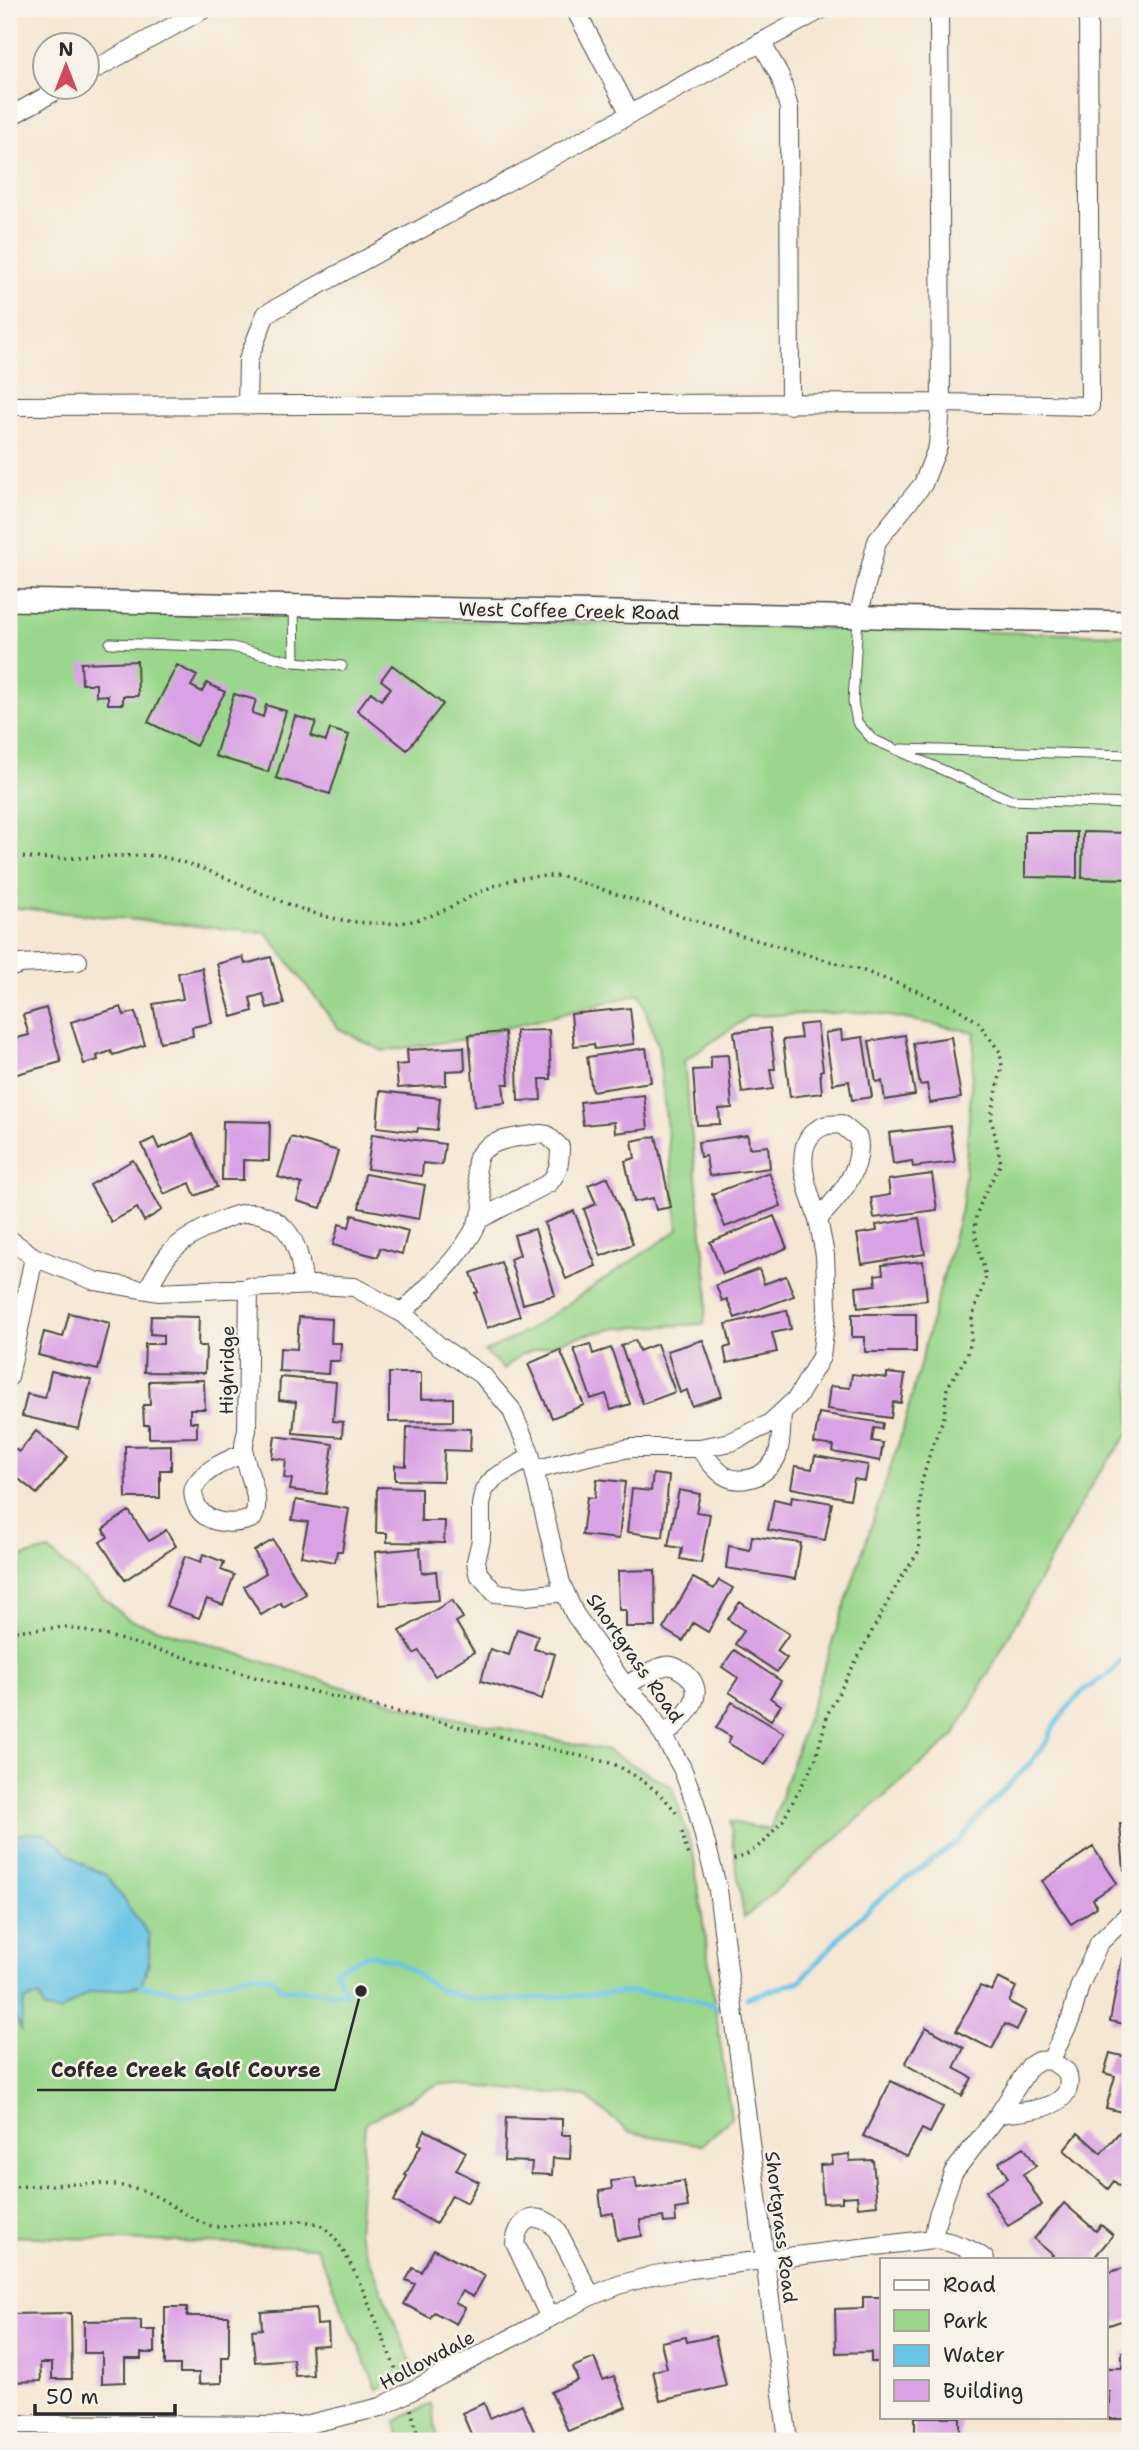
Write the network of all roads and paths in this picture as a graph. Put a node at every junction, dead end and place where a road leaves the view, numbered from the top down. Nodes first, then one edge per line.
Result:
1 (204, 9) edge
2 (575, 9) edge
3 (822, 9) edge
4 (939, 9) edge
5 (1088, 9) edge
6 (761, 42) junction
7 (102, 65) edge
8 (36, 102) edge
9 (630, 114) junction
10 (9, 117) edge
11 (941, 403) junction
12 (790, 405) junction
13 (9, 406) edge
14 (247, 406) junction
15 (9, 600) edge
16 (294, 606) junction
17 (858, 617) junction
18 (1130, 622) edge
19 (110, 643) dead end
20 (295, 662) junction
21 (342, 666) dead end
22 (896, 749) junction
23 (1130, 755) edge
24 (1130, 804) edge
25 (9, 856) edge
26 (78, 961) dead end
27 (9, 968) edge
28 (818, 1219) junction
29 (478, 1220) junction
30 (9, 1239) edge
31 (34, 1257) junction
32 (304, 1285) junction
33 (249, 1287) junction
34 (147, 1290) junction
35 (402, 1314) junction
36 (9, 1377) edge
37 (782, 1412) junction
38 (699, 1448) junction
39 (244, 1453) dead end
40 (533, 1463) junction
41 (565, 1592) junction
42 (9, 1631) edge
43 (625, 1686) junction
44 (665, 1735) junction
45 (710, 1858) junction
46 (1130, 1913) edge
47 (1051, 2060) junction
48 (999, 2114) junction
49 (9, 2187) edge
50 (933, 2239) junction
51 (984, 2258) edge
52 (764, 2261) junction
53 (591, 2296) junction
54 (550, 2318) junction
55 (406, 2395) junction
56 (9, 2424) edge
57 (419, 2441) edge
58 (788, 2441) edge

1 - 7 street
2 - 9 street
3 - 6 street
4 - 11 street
5 - 11 street
6 - 9 street
6 - 12 street
8 - 10 street
9 - 14 street
11 - 12 street
11 - 17 street
12 - 14 street
13 - 14 street
15 - 16 street, West Coffee Creek Road
16 - 17 street, West Coffee Creek Road
16 - 20 lane
17 - 18 street, West Coffee Creek Road
17 - 22 lane
19 - 20 lane
20 - 21 lane
22 - 23 lane
22 - 24 lane
25 - 45 path
26 - 27 street
28 - 28 street
28 - 37 street
29 - 29 street
29 - 35 street
30 - 31 street, Shortgrass Road
31 - 34 street, Shortgrass Road
31 - 36 street
32 - 33 street, Shortgrass Road
32 - 34 street
32 - 35 street, Shortgrass Road
33 - 34 street, Shortgrass Road
33 - 39 street, Highridge
35 - 40 street, Shortgrass Road
37 - 38 street
37 - 38 street
38 - 40 street
40 - 41 street, Shortgrass Road
40 - 41 street
41 - 43 street, Shortgrass Road
42 - 45 path
43 - 44 street, Shortgrass Road
43 - 44 street
44 - 45 street, Shortgrass Road
45 - 52 street, Shortgrass Road
46 - 47 street
47 - 48 street
47 - 48 street
48 - 50 street
49 - 55 path
50 - 51 street
50 - 52 street, Hollowdale
52 - 53 street, Hollowdale
52 - 58 street, Shortgrass Road
53 - 54 street, Hollowdale
53 - 54 street
54 - 55 street, Hollowdale
55 - 56 street, Hollowdale
55 - 57 path

